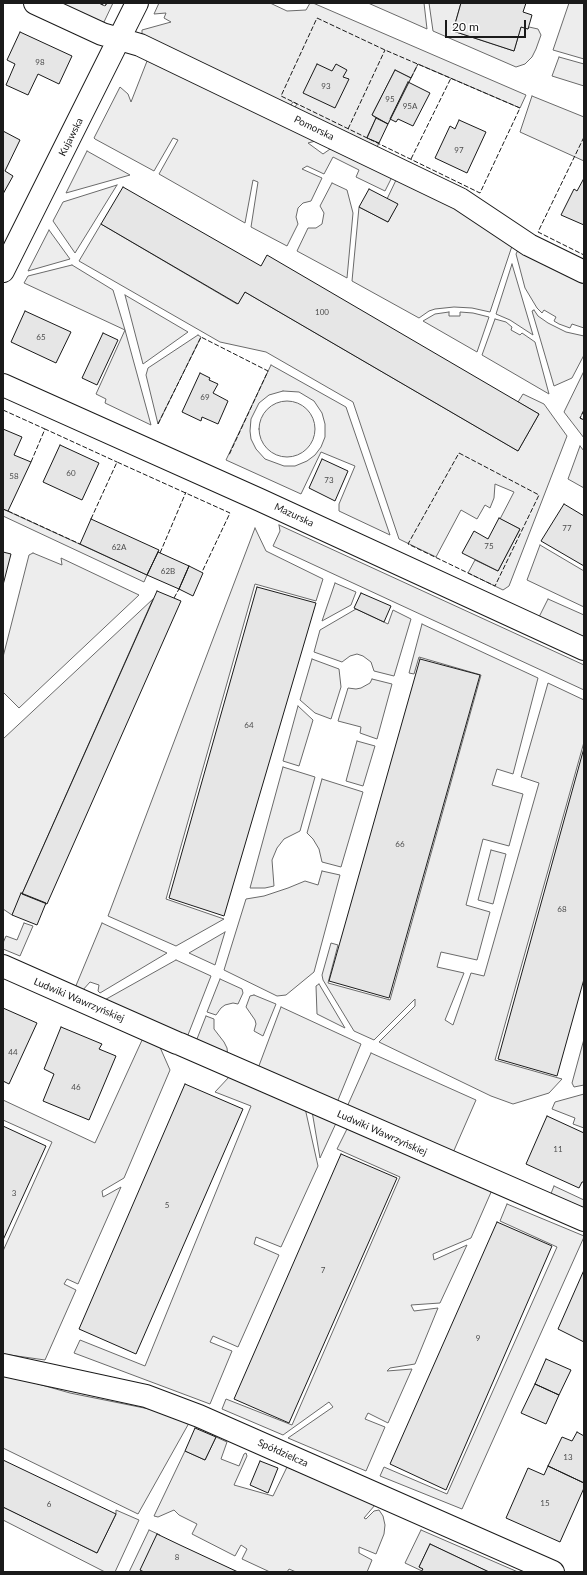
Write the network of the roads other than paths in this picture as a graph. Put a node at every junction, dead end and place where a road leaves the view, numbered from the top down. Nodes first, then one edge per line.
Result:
1 (35, 3) edge
2 (137, 3) edge
3 (119, 39) junction
4 (3, 271) edge
5 (584, 272) edge
6 (3, 385) edge
7 (584, 649) edge
8 (3, 966) edge
9 (584, 1220) edge
10 (3, 1365) edge
11 (553, 1572) edge

1 - 3 street, Pomorska
2 - 3 street, Kujawska
3 - 4 street, Kujawska
3 - 5 street, Pomorska
6 - 7 street, Mazurska
8 - 9 street, Ludwiki Wawrzyńskiej
10 - 11 street, Spółdzielcza

